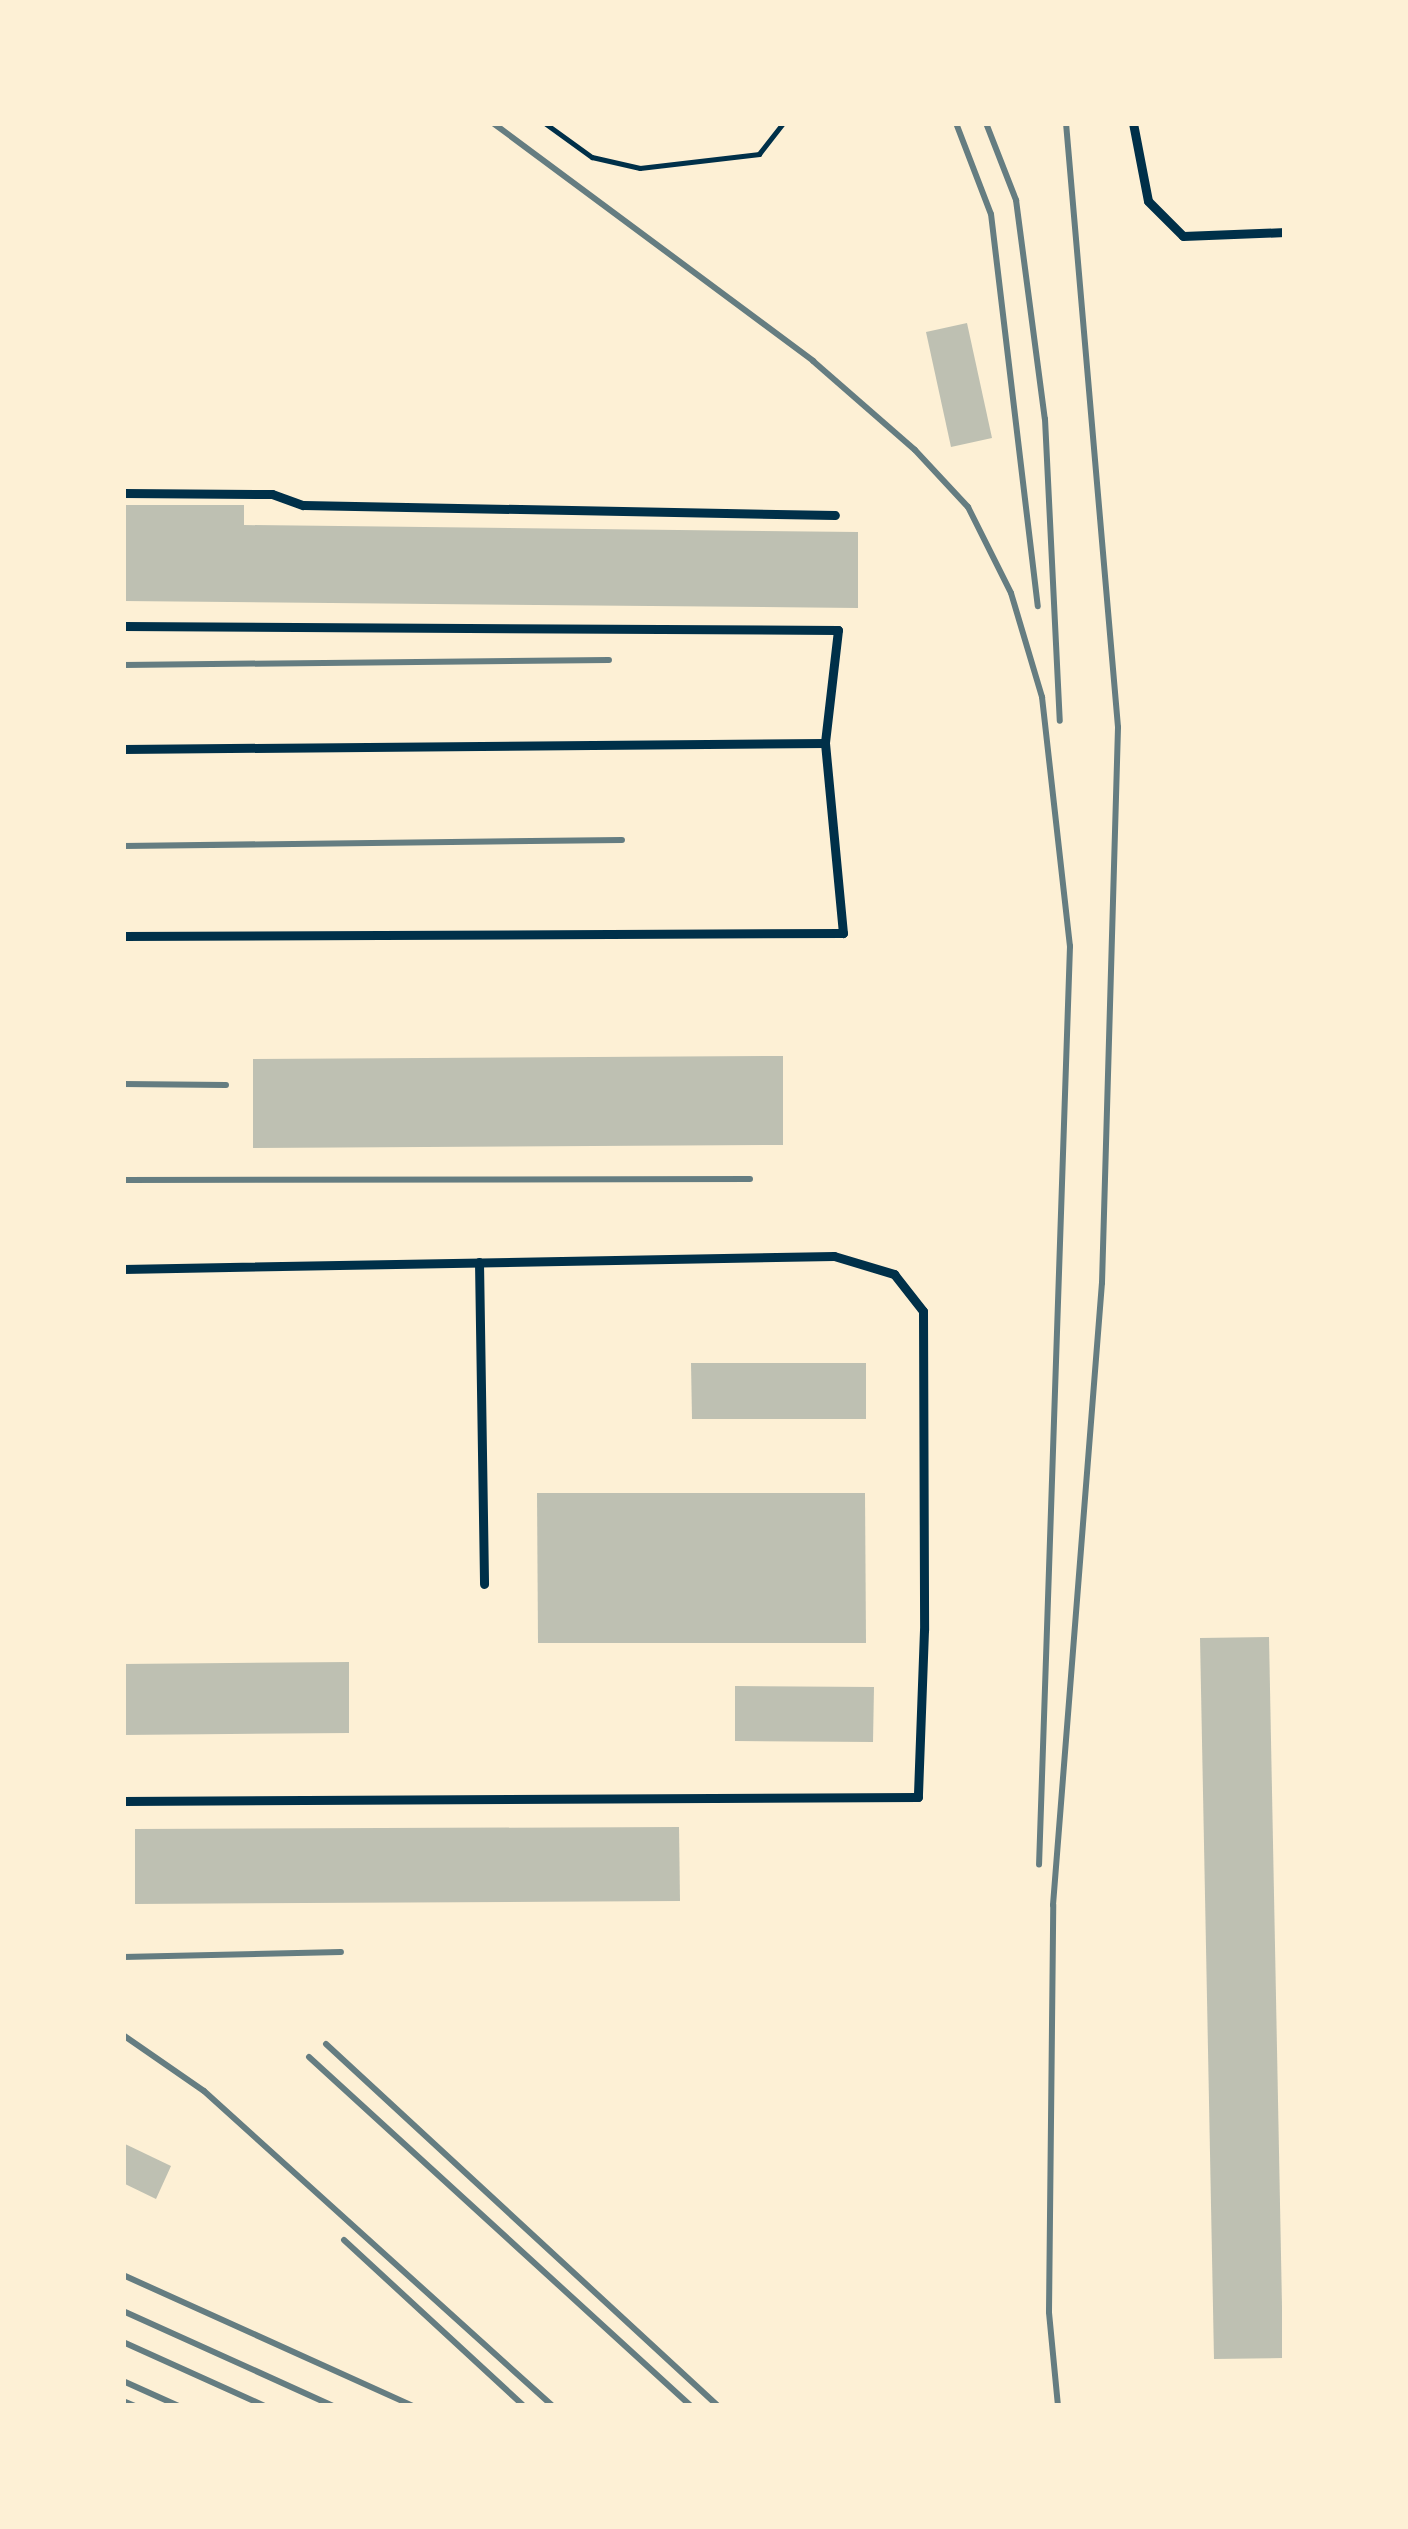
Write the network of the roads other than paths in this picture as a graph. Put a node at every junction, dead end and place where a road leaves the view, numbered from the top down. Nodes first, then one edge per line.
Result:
1 (545, 123) edge
2 (783, 123) edge
3 (1133, 123) edge
4 (1285, 232) edge
5 (123, 493) edge
6 (835, 514) dead end
7 (123, 626) edge
8 (825, 743) junction
9 (123, 748) edge
10 (123, 937) edge
11 (479, 1262) junction
12 (123, 1269) edge
13 (484, 1584) dead end
14 (123, 1802) edge

1 - 2 lane
3 - 4 street
5 - 6 street
7 - 8 street
8 - 9 street
8 - 10 street
11 - 12 street
11 - 13 street
11 - 14 street

